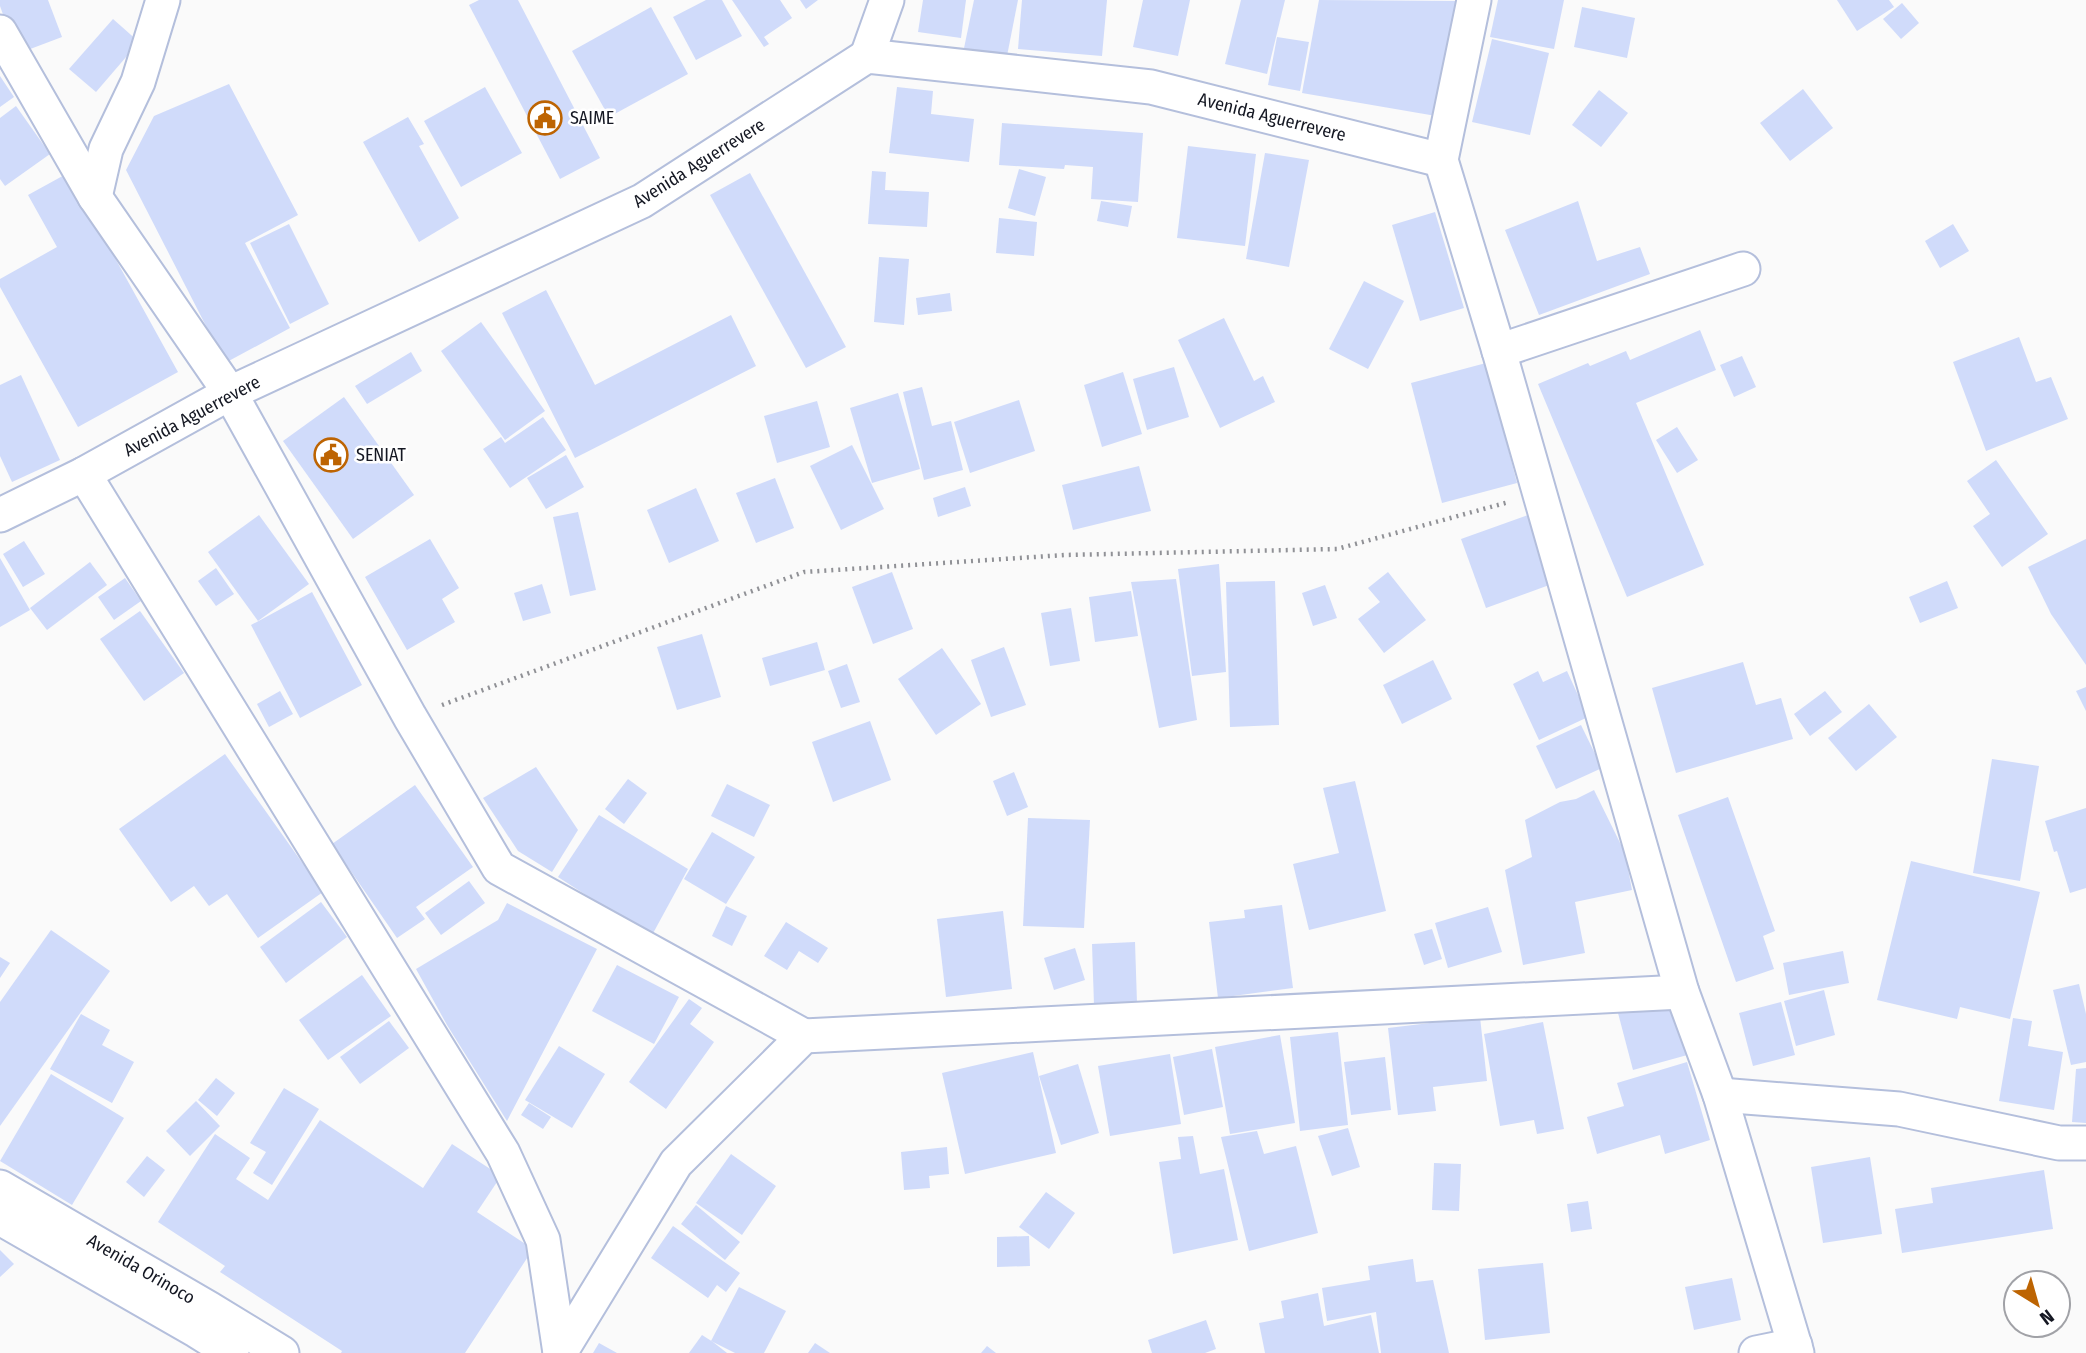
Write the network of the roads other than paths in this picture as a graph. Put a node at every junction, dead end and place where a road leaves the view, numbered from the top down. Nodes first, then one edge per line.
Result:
1 (163, 0) edge
2 (887, 0) edge
3 (1474, 0) edge
4 (0, 32) edge
5 (867, 56) junction
6 (1441, 160) junction
7 (95, 197) junction
8 (1743, 269) dead end
9 (1499, 351) junction
10 (230, 393) junction
11 (84, 474) junction
12 (0, 516) edge
13 (1682, 992) junction
14 (804, 1036) junction
15 (1720, 1095) junction
16 (2086, 1143) edge
17 (0, 1187) edge
18 (0, 1218) edge
19 (186, 1342) edge
20 (1796, 1349) edge
21 (232, 1353) edge
22 (282, 1353) edge
23 (560, 1353) edge
24 (1756, 1353) edge

1 - 7 street
2 - 5 street
3 - 6 street
4 - 7 street
5 - 6 street, Avenida Aguerrevere
5 - 10 street, Avenida Aguerrevere
6 - 9 street
7 - 10 street
8 - 9 street
9 - 13 street
10 - 11 street, Avenida Aguerrevere
10 - 14 street
11 - 12 street, Avenida Aguerrevere
11 - 23 street
13 - 14 street
13 - 15 street
14 - 23 street
15 - 16 street
15 - 20 street
17 - 22 street, Avenida Orinoco
18 - 19 street, Avenida Orinoco
19 - 21 street, Avenida Orinoco
20 - 24 street

